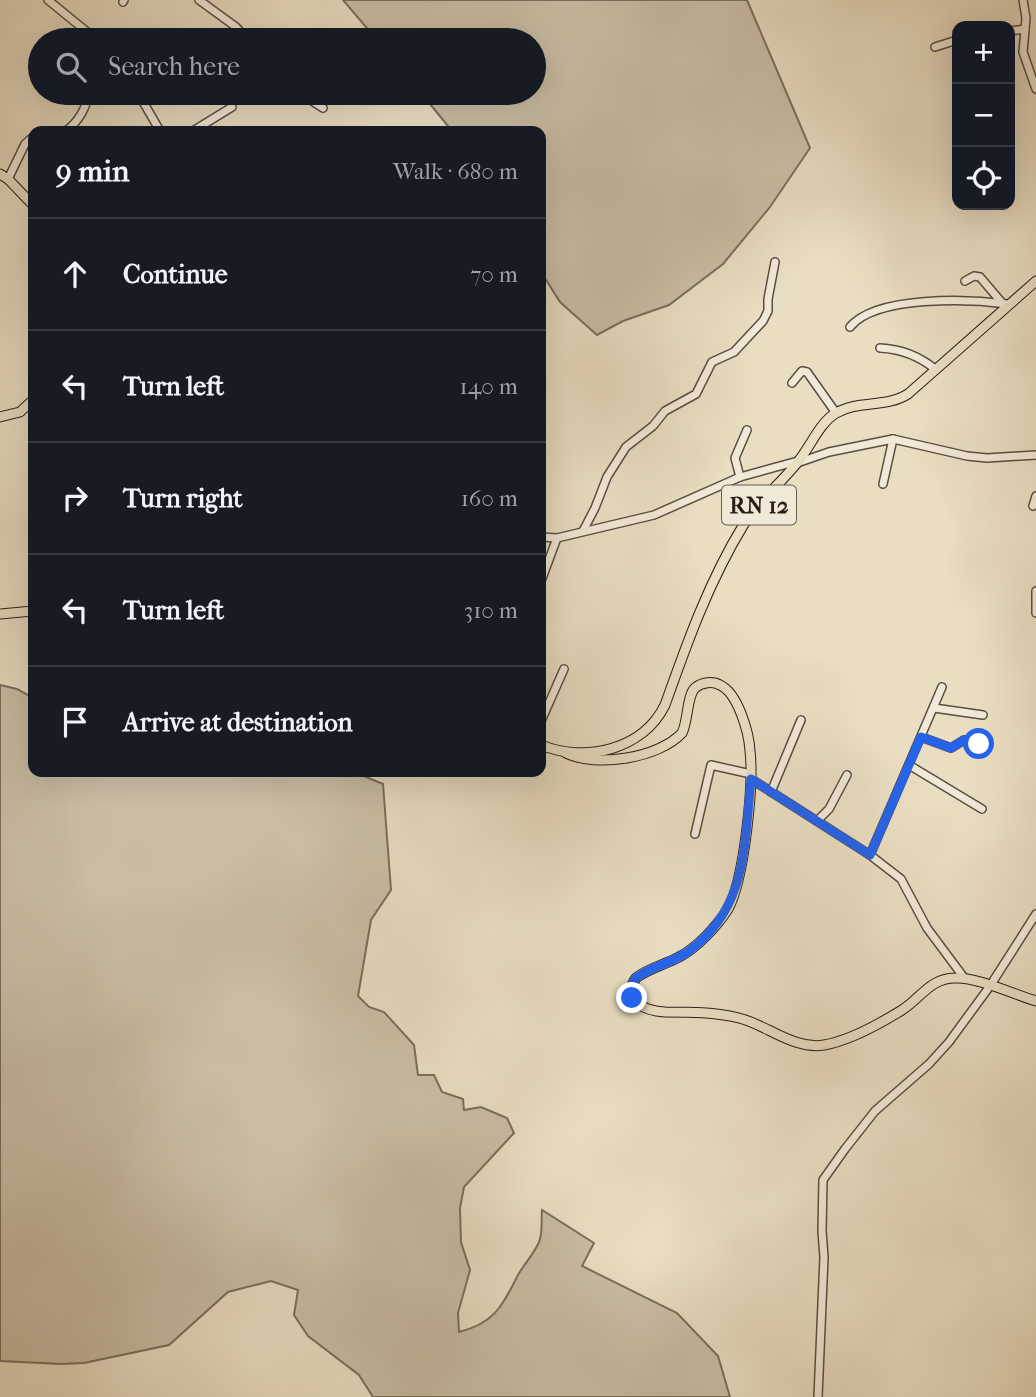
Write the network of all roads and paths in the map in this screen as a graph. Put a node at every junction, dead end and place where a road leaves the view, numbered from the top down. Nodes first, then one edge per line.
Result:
1 (48, 0) edge
2 (199, 0) edge
3 (1023, 0) edge
4 (82, 28) edge
5 (237, 28) edge
6 (1025, 29) junction
7 (1015, 30) edge
8 (952, 42) edge
9 (934, 47) dead end
10 (1036, 89) edge
11 (87, 105) edge
12 (145, 105) edge
13 (318, 105) edge
14 (232, 107) dead end
15 (323, 108) dead end
16 (70, 126) edge
17 (157, 126) edge
18 (201, 126) edge
19 (28, 141) edge
20 (4, 176) edge
21 (28, 198) edge
22 (775, 262) dead end
23 (965, 281) dead end
24 (1036, 281) edge
25 (1005, 304) junction
26 (850, 327) dead end
27 (880, 348) dead end
28 (935, 369) junction
29 (792, 383) dead end
30 (28, 405) edge
31 (836, 413) junction
32 (0, 417) edge
33 (747, 430) dead end
34 (893, 439) junction
35 (1036, 455) edge
36 (798, 462) junction
37 (740, 477) junction
38 (883, 484) dead end
39 (1036, 496) edge
40 (1033, 506) dead end
41 (583, 531) junction
42 (546, 537) edge
43 (557, 538) junction
44 (546, 568) edge
45 (1036, 591) edge
46 (28, 611) edge
47 (1036, 612) edge
48 (0, 614) edge
49 (564, 669) dead end
50 (942, 687) dead end
51 (934, 708) junction
52 (546, 710) edge
53 (983, 715) dead end
54 (801, 720) dead end
55 (921, 737) junction
56 (979, 744) dead end
57 (546, 747) edge
58 (566, 753) junction
59 (909, 765) junction
60 (847, 775) dead end
61 (751, 776) junction
62 (771, 792) junction
63 (982, 809) dead end
64 (817, 821) junction
65 (695, 834) dead end
66 (870, 855) junction
67 (1036, 914) edge
68 (965, 979) junction
69 (990, 986) junction
70 (1036, 1001) edge
71 (818, 1397) edge

1 - 4 street
2 - 5 street
3 - 6 street
6 - 7 street
6 - 10 street
8 - 9 street
11 - 16 street
12 - 17 street
13 - 15 street
14 - 18 street
19 - 20 street
20 - 21 main road
22 - 41 street
23 - 25 street
24 - 25 main road
25 - 26 street
25 - 28 main road
27 - 28 street
28 - 31 main road
29 - 31 street
30 - 32 main road
31 - 36 main road, RN 12
33 - 37 street
34 - 35 street
34 - 36 street
34 - 38 street
36 - 37 street
36 - 58 main road, RN 12
37 - 41 street
39 - 40 street
41 - 43 street
42 - 43 street
43 - 44 street
45 - 47 street
46 - 48 main road
49 - 52 street
50 - 51 street
51 - 53 street
51 - 55 street
54 - 62 street
55 - 56 street
55 - 59 street
57 - 58 main road, RN 12
58 - 61 main road
59 - 63 street
59 - 66 street
60 - 64 street
61 - 62 street
61 - 65 street
61 - 68 main road
62 - 64 street
64 - 66 street
66 - 68 street
67 - 69 street
68 - 69 main road
69 - 70 main road
69 - 71 street

